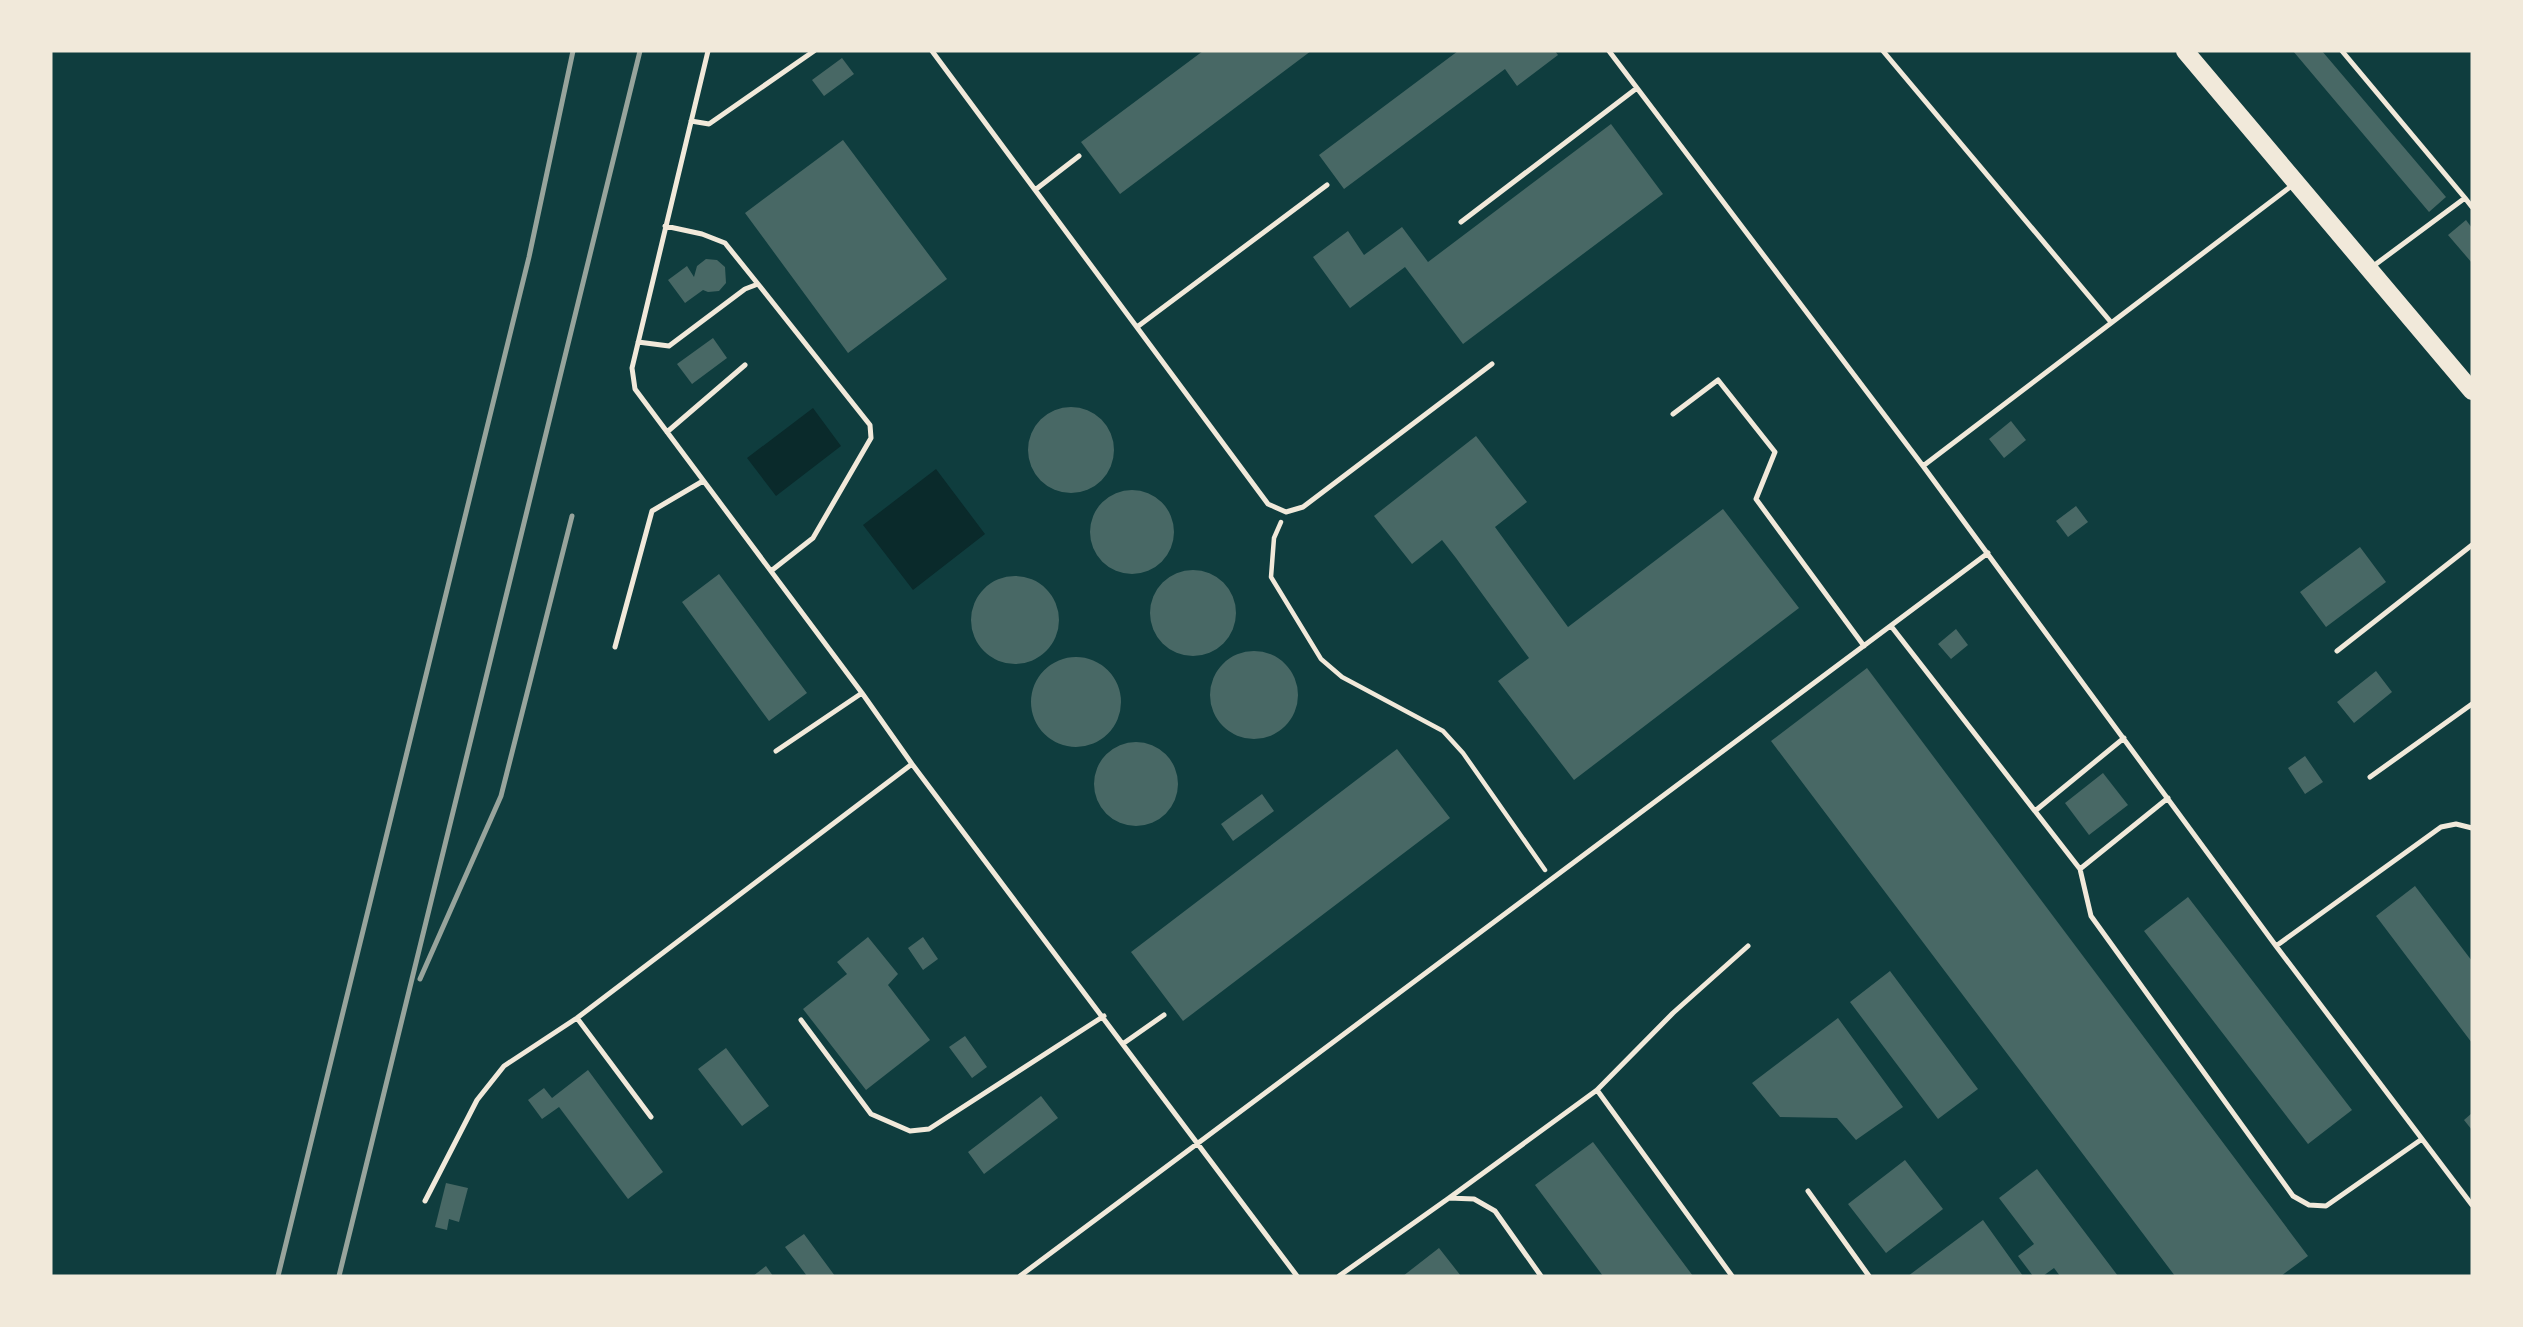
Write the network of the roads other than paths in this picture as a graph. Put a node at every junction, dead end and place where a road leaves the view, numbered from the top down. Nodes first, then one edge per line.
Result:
1 (708, 51) edge
2 (814, 51) edge
3 (932, 51) edge
4 (1609, 51) edge
5 (1883, 51) edge
6 (2185, 51) edge
7 (2342, 51) edge
8 (1637, 88) junction
9 (691, 121) junction
10 (1079, 156) dead end
11 (2297, 182) junction
12 (1327, 185) dead end
13 (1035, 190) junction
14 (2465, 198) junction
15 (2472, 207) edge
16 (1461, 222) dead end
17 (665, 226) junction
18 (2370, 269) junction
19 (758, 284) junction
20 (2110, 321) junction
21 (1137, 327) junction
22 (638, 342) junction
23 (1492, 364) dead end
24 (745, 365) dead end
25 (2472, 391) edge
26 (1673, 414) dead end
27 (667, 432) junction
28 (1923, 466) junction
29 (703, 481) junction
30 (2472, 545) edge
31 (1988, 553) junction
32 (771, 571) junction
33 (1891, 626) junction
34 (1864, 646) junction
35 (615, 647) dead end
36 (2337, 651) dead end
37 (862, 693) junction
38 (2472, 704) edge
39 (2124, 738) junction
40 (776, 751) dead end
41 (912, 764) junction
42 (2370, 777) dead end
43 (2168, 798) junction
44 (2035, 811) junction
45 (2472, 828) edge
46 (2080, 869) junction
47 (1748, 946) dead end
48 (2276, 946) junction
49 (1164, 1015) dead end
50 (1104, 1016) junction
51 (577, 1018) junction
52 (801, 1020) dead end
53 (1124, 1043) junction
54 (1597, 1090) junction
55 (651, 1117) dead end
56 (2422, 1139) junction
57 (1198, 1143) junction
58 (1808, 1191) dead end
59 (1449, 1198) junction
60 (425, 1201) dead end
61 (2472, 1205) edge
62 (1020, 1276) edge
63 (1297, 1276) edge
64 (1339, 1276) edge
65 (1541, 1276) edge
66 (1732, 1276) edge
67 (1869, 1276) edge

1 - 9 lane
2 - 9 lane
3 - 13 lane
4 - 8 lane
5 - 20 lane
6 - 11 main road
7 - 14 lane
8 - 16 lane
8 - 28 lane
9 - 17 lane
10 - 13 lane
11 - 18 main road
11 - 20 lane
12 - 21 lane
13 - 21 lane
14 - 15 lane
14 - 18 lane
17 - 19 lane
17 - 22 lane
18 - 25 main road
19 - 22 lane
19 - 32 lane
20 - 28 lane
21 - 23 lane
22 - 27 lane
24 - 27 lane
26 - 34 lane
27 - 29 lane
28 - 31 lane
29 - 32 lane
29 - 35 lane
30 - 36 lane
31 - 33 lane
31 - 39 lane
32 - 37 lane
33 - 34 lane
33 - 44 lane
34 - 57 lane
37 - 40 lane
37 - 41 lane
38 - 42 lane
39 - 43 lane
39 - 44 lane
41 - 50 lane
41 - 51 lane
43 - 46 lane
43 - 48 lane
44 - 46 lane
45 - 48 lane
46 - 56 lane
47 - 54 lane
48 - 56 lane
49 - 53 lane
50 - 52 lane
50 - 53 lane
51 - 55 lane
51 - 60 lane
53 - 57 lane
54 - 59 lane
54 - 66 lane
56 - 61 lane
57 - 62 lane
57 - 63 lane
58 - 67 lane
59 - 64 lane
59 - 65 lane

